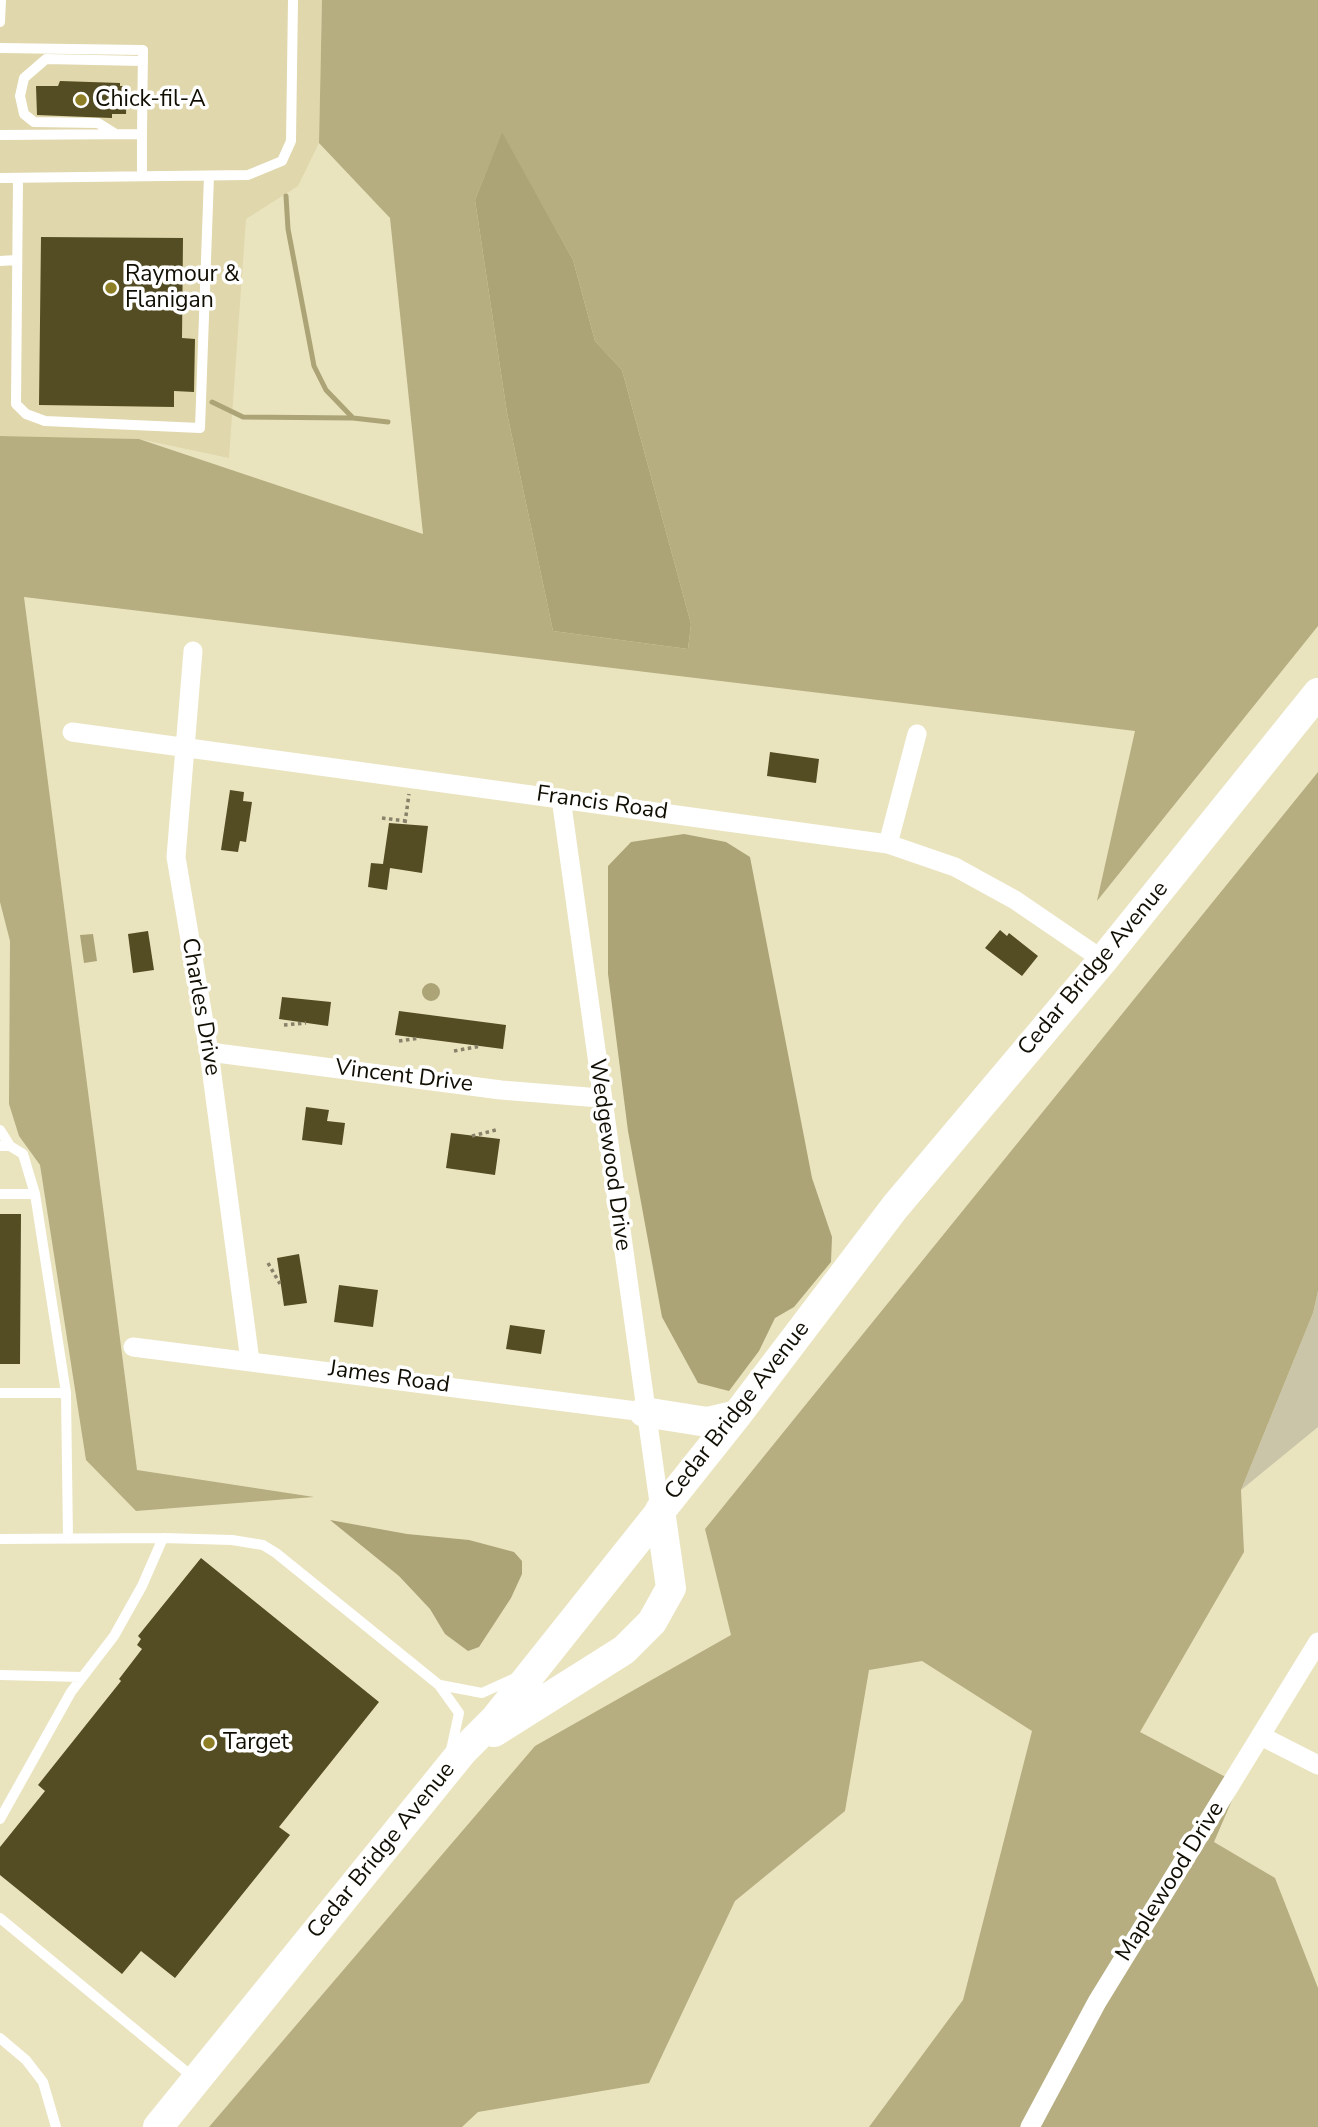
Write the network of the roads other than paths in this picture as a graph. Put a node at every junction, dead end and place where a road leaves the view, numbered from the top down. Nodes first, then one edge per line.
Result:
1 (1, 0) edge
2 (293, 0) edge
3 (0, 22) edge
4 (0, 47) edge
5 (143, 61) junction
6 (117, 134) junction
7 (142, 134) junction
8 (0, 135) edge
9 (142, 176) junction
10 (209, 176) junction
11 (0, 178) edge
12 (18, 178) junction
13 (16, 260) junction
14 (0, 261) edge
15 (193, 651) dead end
16 (1318, 693) edge
17 (72, 732) dead end
18 (917, 734) dead end
19 (185, 748) junction
20 (561, 799) junction
21 (888, 844) junction
22 (1103, 960) junction
23 (209, 1052) junction
24 (600, 1098) junction
25 (0, 1130) edge
26 (5, 1146) edge
27 (0, 1194) edge
28 (35, 1194) junction
29 (133, 1347) dead end
30 (250, 1362) junction
31 (0, 1393) edge
32 (65, 1394) junction
33 (644, 1412) junction
34 (737, 1415) junction
35 (660, 1510) junction
36 (163, 1538) junction
37 (0, 1539) edge
38 (68, 1539) junction
39 (1318, 1642) edge
40 (534, 1669) junction
41 (0, 1675) edge
42 (82, 1677) junction
43 (439, 1685) junction
44 (1261, 1736) junction
45 (454, 1763) junction
46 (1318, 1765) edge
47 (0, 1819) edge
48 (0, 1919) edge
49 (0, 2038) edge
50 (195, 2079) junction
51 (56, 2127) edge
52 (158, 2127) edge
53 (1030, 2127) edge

1 - 3 lane
2 - 10 lane
4 - 5 lane
5 - 6 lane
5 - 7 lane
6 - 7 lane
6 - 8 lane
7 - 9 lane
9 - 10 lane
9 - 12 lane
10 - 13 lane
11 - 12 lane
12 - 13 lane
13 - 14 lane
15 - 19 street, Charles Drive
16 - 22 main road, Cedar Bridge Avenue
17 - 19 street, Francis Road
18 - 21 street
19 - 20 street, Francis Road
19 - 23 street, Charles Drive
20 - 21 street, Francis Road
20 - 24 street, Wedgewood Drive
21 - 22 street, Francis Road
22 - 34 main road, Cedar Bridge Avenue
23 - 24 street, Vincent Drive
23 - 30 street, Charles Drive
24 - 33 street, Wedgewood Drive
25 - 26 lane
26 - 28 lane
27 - 28 lane
28 - 32 lane
29 - 30 street, James Road
30 - 33 street, James Road
31 - 32 lane
32 - 38 lane
33 - 34 main road
33 - 35 street, Wedgewood Drive
34 - 35 main road, Cedar Bridge Avenue
35 - 40 main road, Cedar Bridge Avenue
35 - 45 main road
36 - 38 lane
36 - 42 lane
36 - 43 lane
37 - 38 lane
39 - 44 street, Maplewood Drive
40 - 43 lane
40 - 45 main road, Cedar Bridge Avenue
41 - 42 lane
42 - 47 lane
43 - 45 lane
44 - 46 street
44 - 53 street, Maplewood Drive
45 - 50 main road, Cedar Bridge Avenue
48 - 50 lane
49 - 51 lane
50 - 52 main road, Cedar Bridge Avenue

